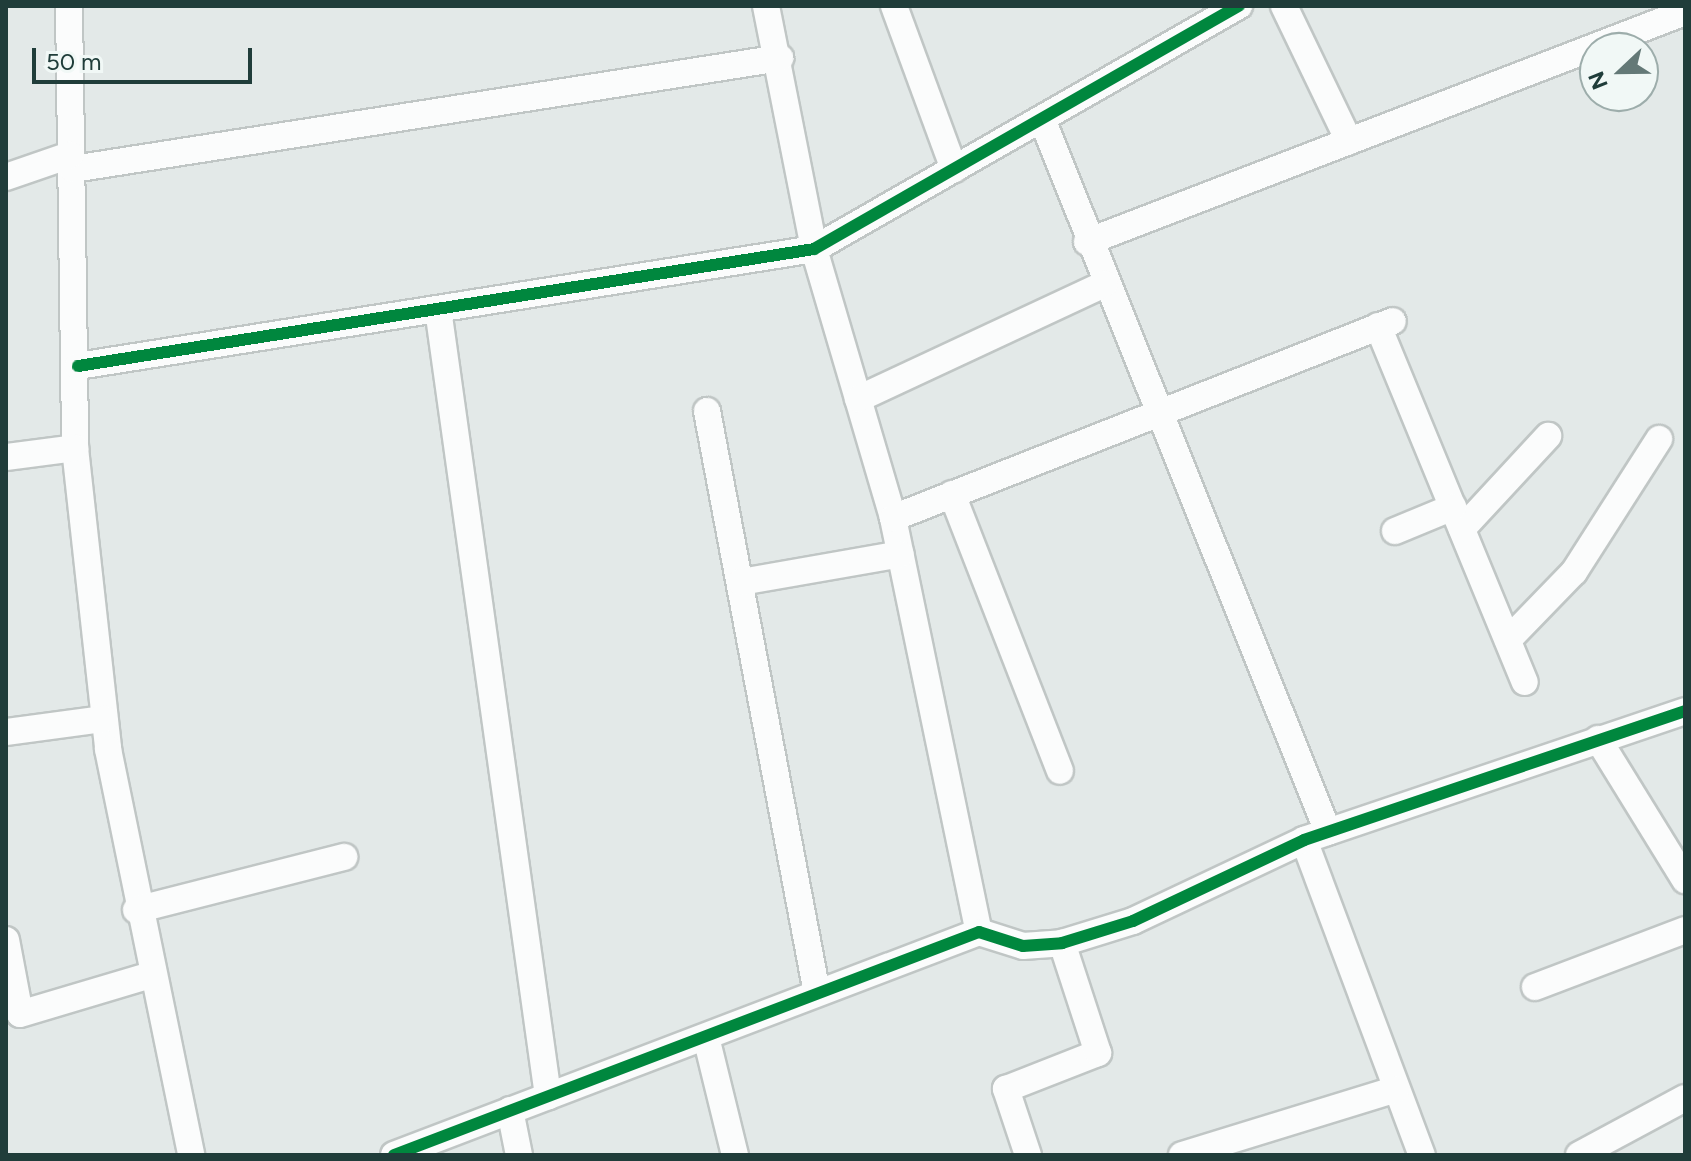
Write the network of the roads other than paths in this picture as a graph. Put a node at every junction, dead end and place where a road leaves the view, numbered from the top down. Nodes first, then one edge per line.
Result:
1 (69, 6) edge
2 (766, 6) edge
3 (894, 6) edge
4 (1239, 6) edge
5 (1284, 6) edge
6 (1685, 13) edge
7 (780, 58) junction
8 (1042, 119) junction
9 (1349, 141) junction
10 (72, 162) junction
11 (954, 169) junction
12 (6, 177) edge
13 (1087, 242) junction
14 (814, 249) junction
15 (1105, 284) junction
16 (438, 309) junction
17 (78, 366) junction
18 (858, 399) junction
19 (1158, 409) junction
20 (707, 411) dead end
21 (1548, 436) dead end
22 (1659, 439) dead end
23 (75, 448) junction
24 (6, 457) edge
25 (952, 494) junction
26 (893, 518) junction
27 (1457, 518) junction
28 (1395, 531) dead end
29 (901, 554) junction
30 (741, 582) junction
31 (1508, 640) junction
32 (1525, 682) dead end
33 (1685, 711) edge
34 (104, 719) junction
35 (6, 732) edge
36 (1598, 739) junction
37 (1060, 771) dead end
38 (1316, 836) junction
39 (344, 857) dead end
40 (1685, 880) edge
41 (136, 910) junction
42 (1685, 930) edge
43 (979, 932) junction
44 (6, 940) edge
45 (1062, 943) junction
46 (151, 975) junction
47 (1535, 987) dead end
48 (817, 993) junction
49 (706, 1037) junction
50 (1396, 1089) junction
51 (548, 1096) junction
52 (1685, 1098) edge
53 (510, 1110) junction
54 (1223, 1149) edge
55 (191, 1155) edge
56 (394, 1155) edge
57 (519, 1155) edge
58 (735, 1155) edge
59 (1028, 1155) edge
60 (1182, 1155) edge
61 (1422, 1155) edge
62 (1579, 1155) edge

1 - 10 street
2 - 7 street
3 - 11 street
4 - 8 street
5 - 9 street
6 - 9 street
7 - 10 street
7 - 14 street
8 - 11 street
8 - 13 street
9 - 13 street
10 - 12 street
10 - 17 street
11 - 14 street
13 - 15 street
14 - 16 street
14 - 18 street
15 - 18 street
15 - 19 street
16 - 17 street
16 - 51 street
17 - 23 street
18 - 26 street
19 - 25 street
19 - 27 street
19 - 38 street
20 - 30 street
21 - 27 street
22 - 31 street
23 - 24 street
23 - 34 street
25 - 26 street
25 - 37 street
26 - 29 street
27 - 28 street
27 - 31 street
29 - 30 street
29 - 43 street
30 - 48 street
31 - 32 street
33 - 36 street
34 - 35 street
34 - 41 street
36 - 38 street
36 - 40 street
38 - 45 street
38 - 50 street
39 - 41 street
41 - 46 street
42 - 47 street
43 - 45 street
43 - 48 street
44 - 46 street
45 - 59 street
46 - 55 street
48 - 49 street
49 - 51 street
49 - 58 street
50 - 54 street
50 - 61 street
51 - 53 street
52 - 62 street
53 - 56 street
53 - 57 street
54 - 60 street

